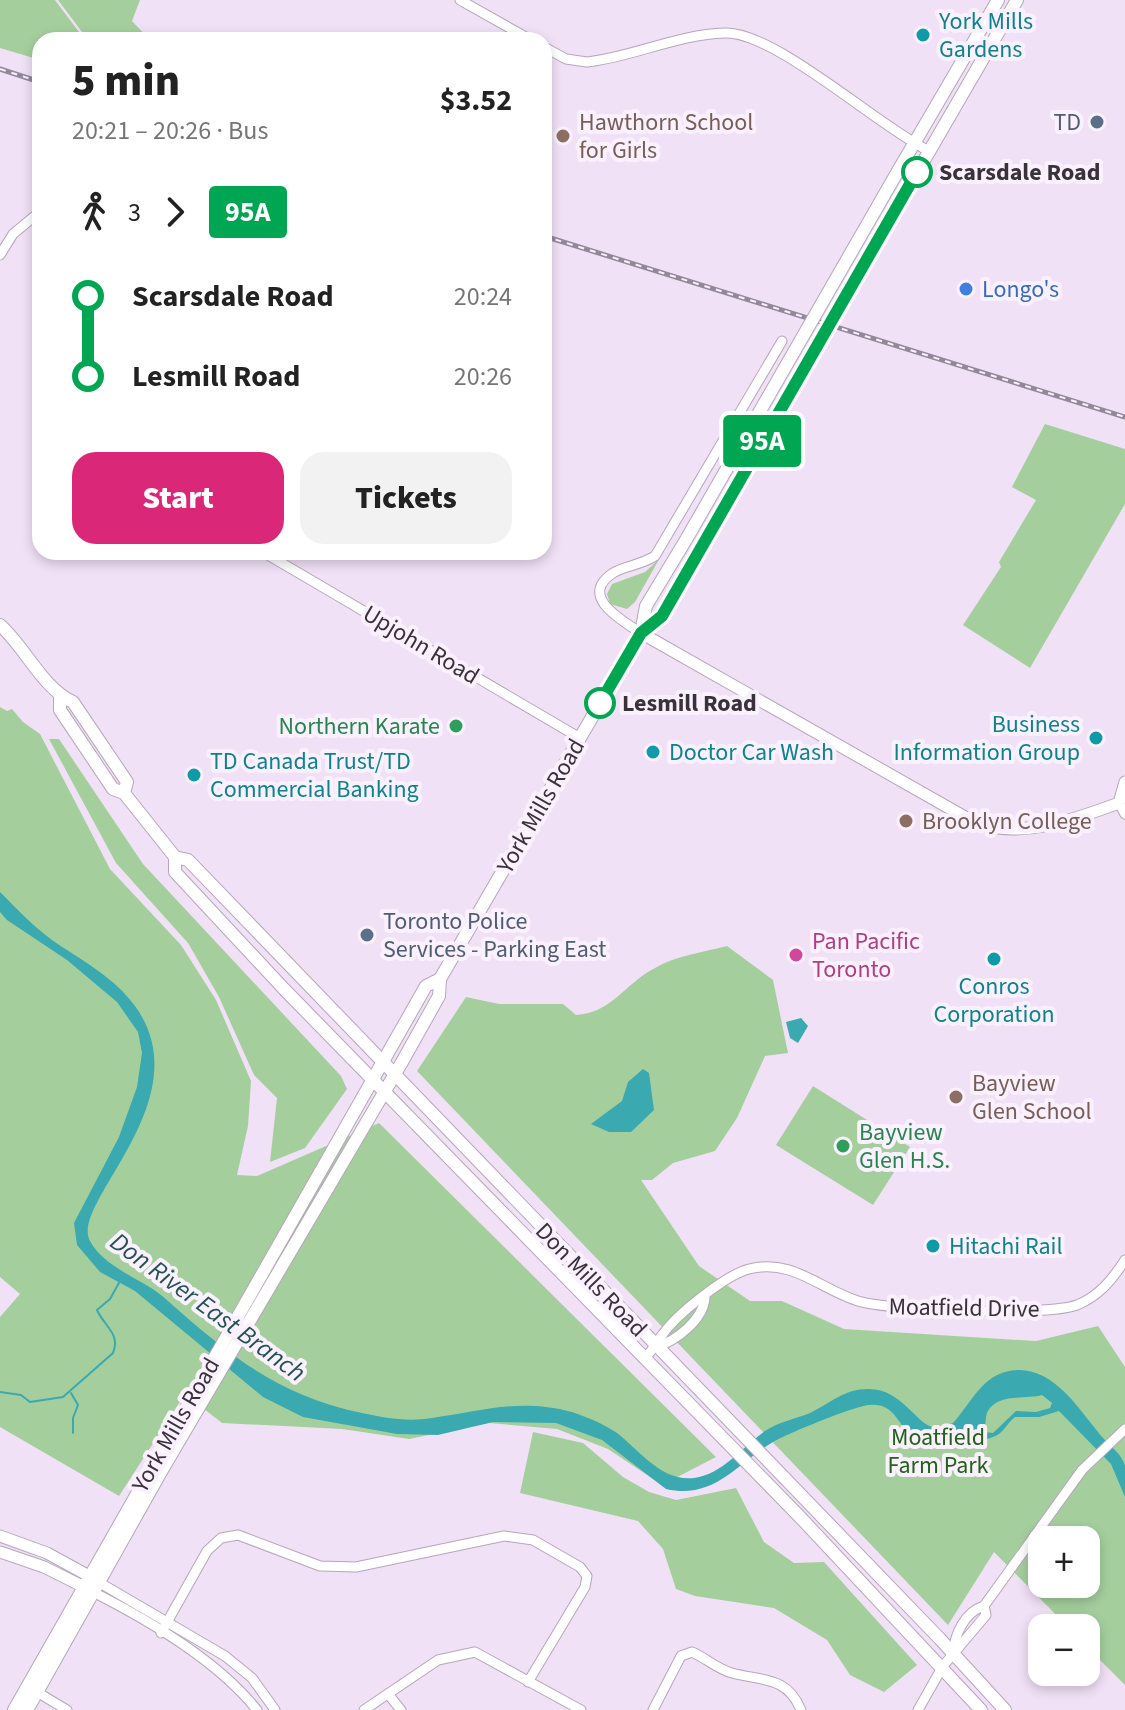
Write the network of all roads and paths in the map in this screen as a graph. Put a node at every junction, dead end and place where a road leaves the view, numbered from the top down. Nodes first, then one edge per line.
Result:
1 (460, 0) edge
2 (998, 0) edge
3 (1017, 0) edge
4 (517, 32) edge
5 (552, 51) edge
6 (914, 144) junction
7 (929, 151) junction
8 (32, 218) edge
9 (0, 255) edge
10 (782, 341) dead end
11 (277, 560) edge
12 (0, 625) edge
13 (641, 633) junction
14 (580, 738) junction
15 (1125, 782) edge
16 (1122, 808) edge
17 (175, 857) junction
18 (220, 894) junction
19 (207, 906) junction
20 (284, 961) junction
21 (269, 972) junction
22 (440, 979) junction
23 (382, 1064) junction
24 (394, 1076) junction
25 (374, 1079) junction
26 (385, 1091) junction
27 (1125, 1260) edge
28 (246, 1317) junction
29 (656, 1347) junction
30 (645, 1358) junction
31 (1125, 1429) edge
32 (0, 1536) edge
33 (0, 1552) edge
34 (91, 1584) junction
35 (167, 1622) junction
36 (161, 1633) junction
37 (953, 1653) junction
38 (943, 1666) junction
39 (528, 1682) junction
40 (37, 1692) junction
41 (388, 1694) junction
42 (14, 1710) edge
43 (27, 1710) edge
44 (67, 1710) edge
45 (257, 1710) edge
46 (275, 1710) edge
47 (364, 1710) edge
48 (401, 1710) edge
49 (581, 1710) edge
50 (653, 1710) edge
51 (801, 1710) edge
52 (918, 1710) edge
53 (981, 1710) edge
54 (1005, 1710) edge

1 - 4 street
2 - 6 main road, York Mills Road
3 - 7 main road, York Mills Road
5 - 6 street
6 - 7 street
6 - 13 main road, York Mills Road, bridge
7 - 13 main road, York Mills Road, bridge
8 - 9 street
10 - 13 street
11 - 14 street, Upjohn Road
12 - 17 main road, Don Mills Road
13 - 14 main road, York Mills Road
13 - 16 street
14 - 22 main road, York Mills Road
15 - 16 street
17 - 18 main road, Don Mills Road
17 - 19 main road, Don Mills Road
18 - 19 main road
18 - 20 main road, Don Mills Road
19 - 21 main road, Don Mills Road
20 - 21 main road
20 - 23 main road, Don Mills Road
21 - 25 main road, Don Mills Road
22 - 23 main road, York Mills Road
22 - 24 main road, York Mills Road
23 - 24 main road, Don Mills Road
23 - 25 main road, York Mills Road
24 - 26 main road, York Mills Road
24 - 29 main road, Don Mills Road
25 - 26 main road, Don Mills Road
25 - 28 main road, York Mills Road
26 - 28 main road, York Mills Road
26 - 30 main road, Don Mills Road
27 - 29 street, Moatfield Drive
28 - 34 main road, York Mills Road
29 - 30 street, Moatfield Drive
29 - 37 main road, Don Mills Road
30 - 38 main road, Don Mills Road
31 - 37 street
32 - 34 street
33 - 34 street
34 - 35 street
34 - 36 street
34 - 40 main road, York Mills Road
34 - 42 main road, York Mills Road
35 - 36 street
35 - 39 street
35 - 46 street
36 - 45 street
37 - 38 street
37 - 54 main road, Don Mills Road
38 - 52 street
38 - 53 main road, Don Mills Road
39 - 41 street
39 - 49 street
40 - 43 main road, York Mills Road
40 - 44 street
41 - 47 street
41 - 48 street
50 - 51 street

